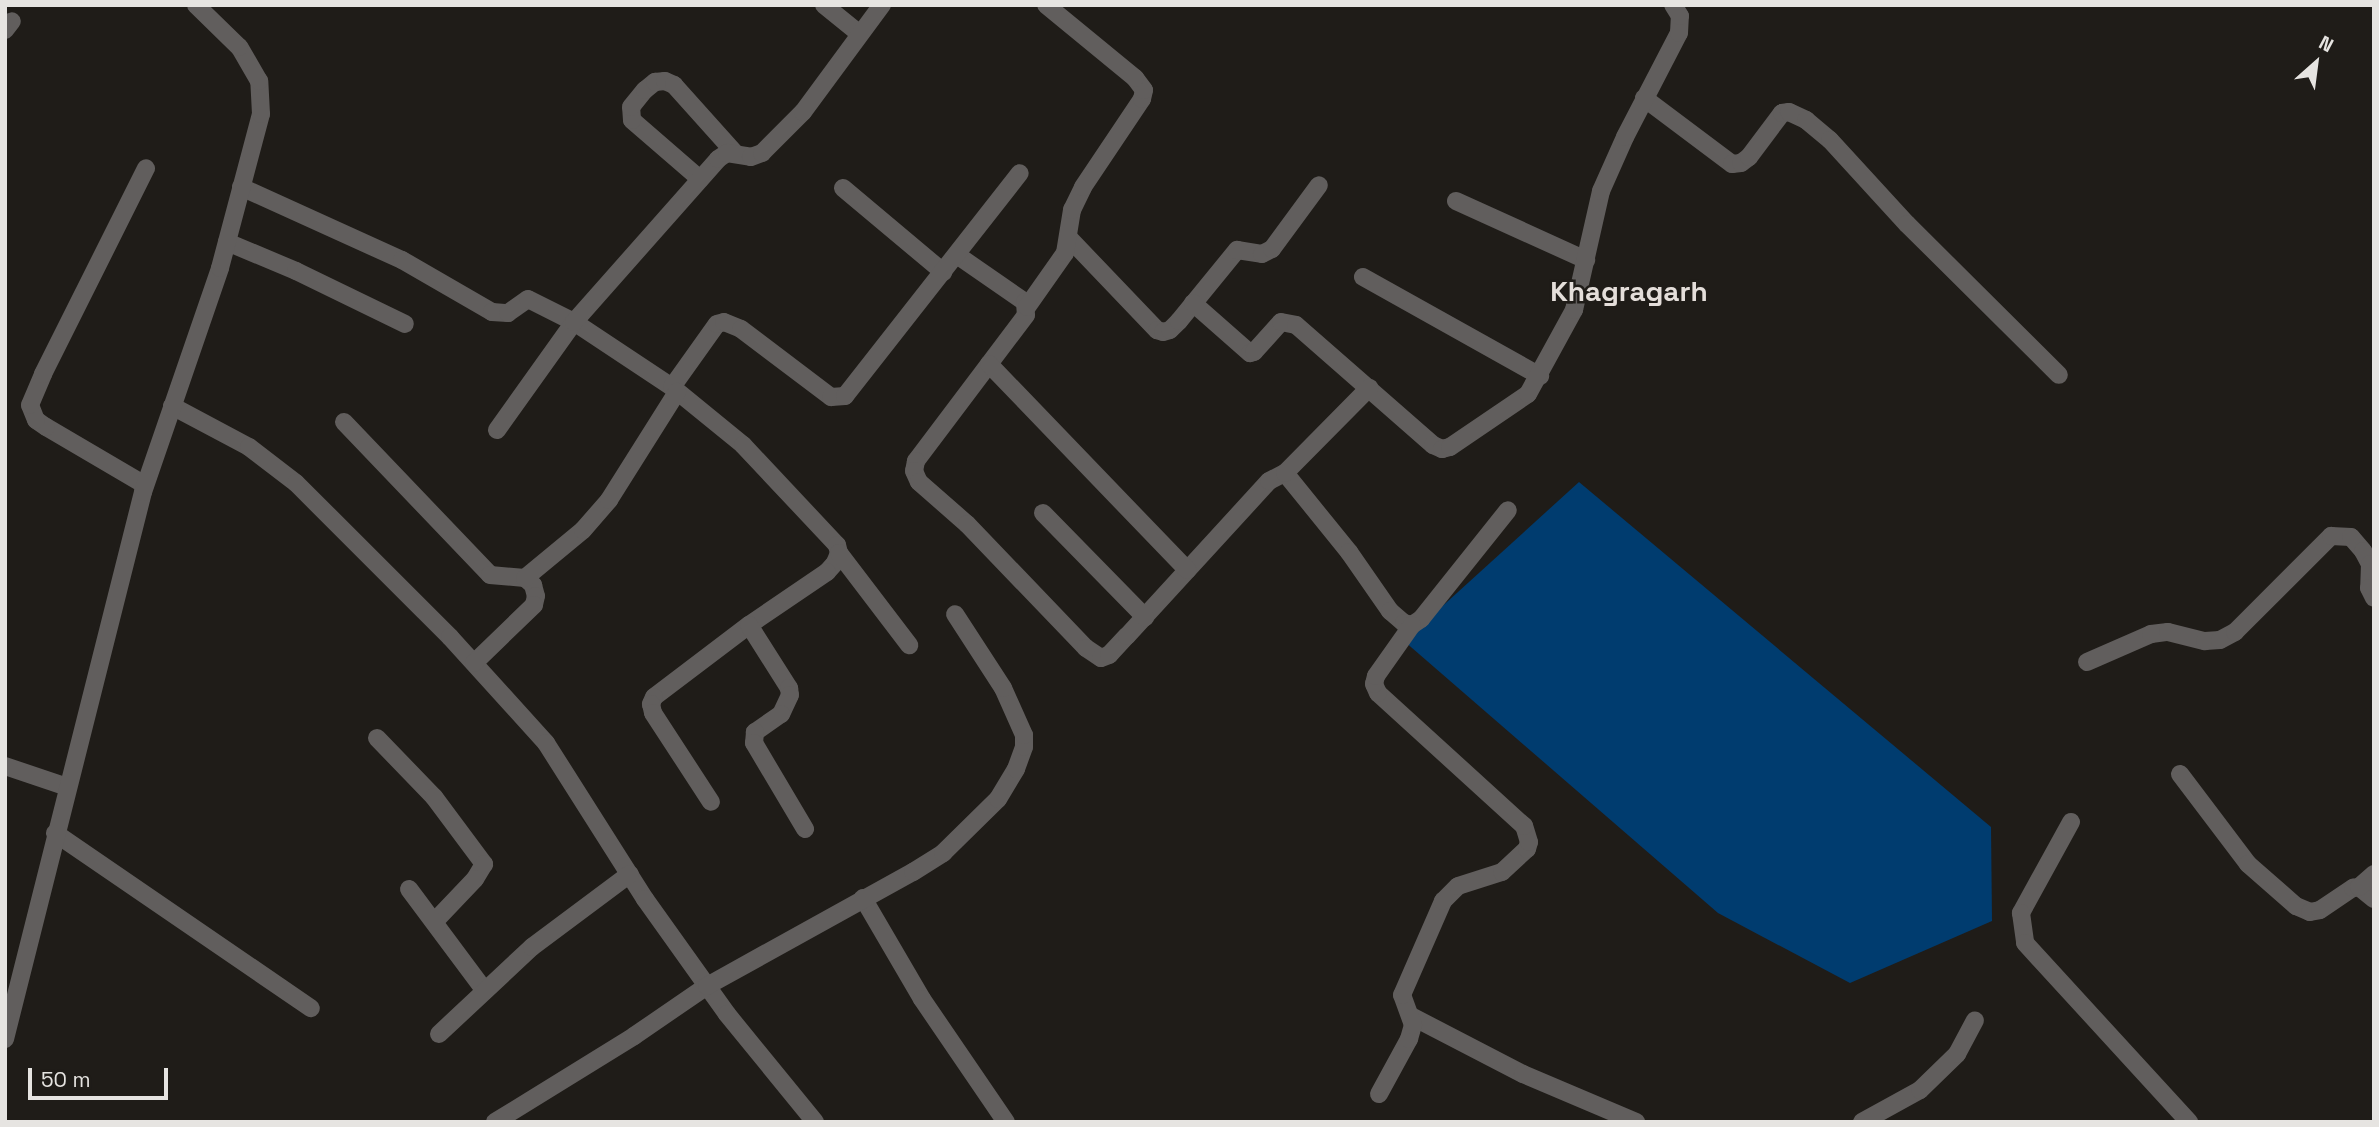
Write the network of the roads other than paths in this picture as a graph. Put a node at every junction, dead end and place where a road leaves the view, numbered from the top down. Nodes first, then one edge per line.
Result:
1 (196, 5) edge
2 (824, 5) edge
3 (882, 5) edge
4 (1046, 5) edge
5 (1672, 5) edge
6 (860, 34) junction
7 (1644, 99) junction
8 (735, 153) junction
9 (146, 169) dead end
10 (1020, 173) dead end
11 (700, 179) junction
12 (1319, 185) dead end
13 (241, 187) junction
14 (843, 188) dead end
15 (1456, 201) dead end
16 (1068, 237) junction
17 (226, 242) junction
18 (957, 255) junction
19 (1586, 260) junction
20 (943, 272) junction
21 (1363, 277) dead end
22 (1193, 303) junction
23 (1027, 307) junction
24 (574, 322) junction
25 (405, 324) dead end
26 (989, 364) junction
27 (2059, 375) dead end
28 (1539, 376) junction
29 (1369, 388) junction
30 (674, 389) junction
31 (173, 405) junction
32 (344, 422) dead end
33 (497, 430) dead end
34 (1285, 472) junction
35 (145, 485) junction
36 (1508, 510) dead end
37 (1044, 513) dead end
38 (839, 553) junction
39 (1187, 570) junction
40 (525, 578) junction
41 (2374, 598) edge
42 (956, 614) dead end
43 (1145, 617) junction
44 (749, 625) junction
45 (1412, 625) junction
46 (909, 645) dead end
47 (2087, 662) dead end
48 (474, 663) junction
49 (377, 738) dead end
50 (5, 766) edge
51 (2180, 774) dead end
52 (67, 787) junction
53 (711, 802) dead end
54 (2071, 822) dead end
55 (805, 829) dead end
56 (55, 833) junction
57 (630, 874) junction
58 (2374, 874) edge
59 (409, 889) dead end
60 (2367, 893) edge
61 (863, 898) junction
62 (434, 922) junction
63 (707, 986) junction
64 (485, 991) junction
65 (311, 1009) dead end
66 (1411, 1016) junction
67 (1975, 1020) dead end
68 (439, 1034) dead end
69 (5, 1039) edge
70 (1379, 1094) dead end
71 (495, 1122) edge
72 (815, 1122) edge
73 (1006, 1122) edge
74 (1636, 1122) edge
75 (1862, 1122) edge
76 (2189, 1122) edge

1 - 13 street
2 - 6 street
3 - 6 street
4 - 16 street
5 - 7 street
6 - 8 street
7 - 19 street
7 - 27 street
8 - 11 street
8 - 11 street
9 - 35 street
10 - 18 street
11 - 24 street
12 - 22 street
13 - 17 street
13 - 24 street
14 - 20 street
15 - 19 street
16 - 22 street
16 - 23 street
17 - 25 street
17 - 31 street
18 - 20 street
18 - 23 street
19 - 28 street
20 - 30 street
21 - 28 street
22 - 29 street
23 - 26 street
24 - 30 street
24 - 33 street
26 - 39 street
26 - 43 street
28 - 29 street
29 - 34 street
30 - 38 street
30 - 40 street
31 - 35 street
31 - 48 street
32 - 40 street
34 - 39 street
34 - 45 street
35 - 52 street
36 - 45 street
37 - 43 street
38 - 44 street
38 - 46 street
39 - 43 street
40 - 48 street
41 - 47 street
42 - 61 street
44 - 53 street
44 - 55 street
45 - 66 street
48 - 57 street
49 - 62 street
50 - 52 street
51 - 60 street
52 - 56 street
54 - 76 street
56 - 65 street
56 - 69 street
57 - 63 street
57 - 64 street
58 - 60 street
59 - 62 street
61 - 63 street
61 - 73 street
62 - 64 street
63 - 71 street
63 - 72 street
64 - 68 street
66 - 70 street
66 - 74 street
67 - 75 street

